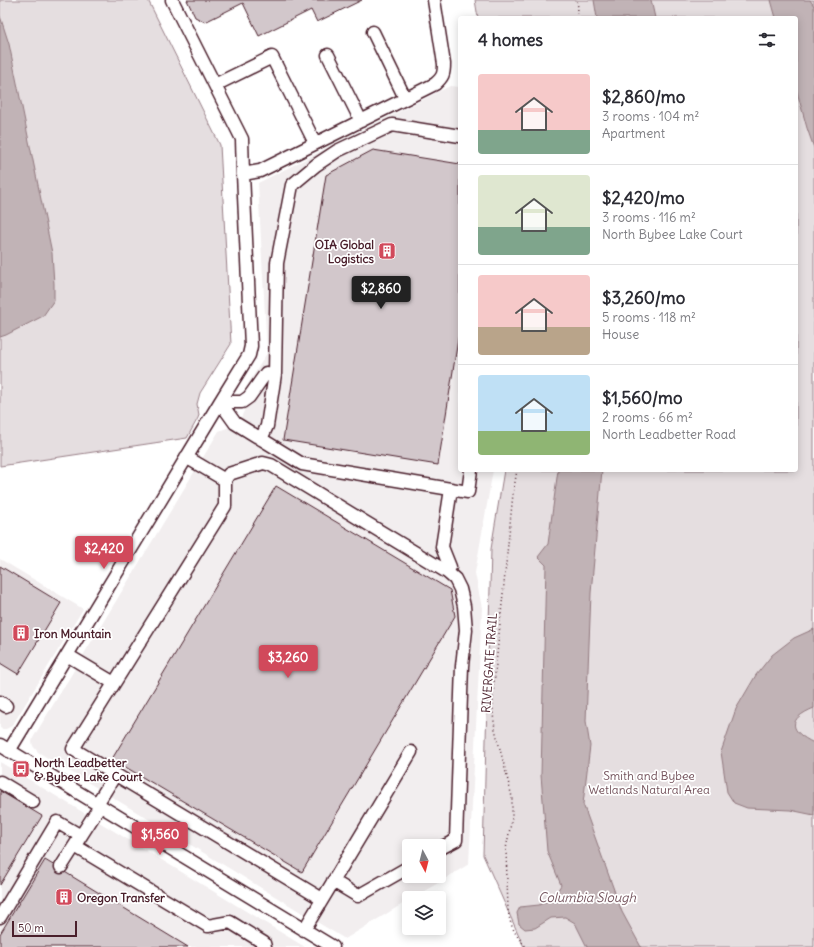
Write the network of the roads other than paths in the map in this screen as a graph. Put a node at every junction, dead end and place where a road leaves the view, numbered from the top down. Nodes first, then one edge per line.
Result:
1 (172, 0) edge
2 (434, 0) edge
3 (372, 32) dead end
4 (328, 54) dead end
5 (215, 85) junction
6 (405, 98) junction
7 (361, 121) junction
8 (458, 136) edge
9 (315, 143) junction
10 (243, 174) junction
11 (275, 374) junction
12 (220, 402) junction
13 (261, 439) junction
14 (186, 457) junction
15 (471, 472) edge
16 (225, 480) junction
17 (451, 489) junction
18 (447, 572) junction
19 (67, 655) junction
20 (114, 683) junction
21 (4, 748) edge
22 (411, 752) dead end
23 (116, 775) junction
24 (0, 782) edge
25 (33, 802) dead end
26 (98, 805) junction
27 (78, 841) junction
28 (446, 845) edge
29 (61, 867) dead end
30 (402, 871) edge
31 (333, 881) junction
32 (322, 899) junction
33 (0, 917) edge
34 (304, 930) junction
35 (266, 947) edge
36 (333, 947) edge

1 - 5 street
2 - 6 street
3 - 6 street
4 - 7 street
5 - 9 street
5 - 10 street
6 - 7 street
7 - 9 street
8 - 11 street
9 - 10 street
10 - 12 street
11 - 12 street
11 - 13 street
12 - 13 street
12 - 14 street
13 - 17 street
14 - 16 street
14 - 19 street
15 - 17 street
16 - 18 street
16 - 20 street
17 - 18 street
18 - 28 street
19 - 20 street
19 - 21 street
20 - 23 street
21 - 26 street
22 - 31 street
23 - 26 street
23 - 32 street
24 - 25 street
26 - 27 street
26 - 34 street
27 - 29 street
27 - 33 street
27 - 35 street
30 - 31 street
31 - 32 street
32 - 34 street
34 - 36 street

